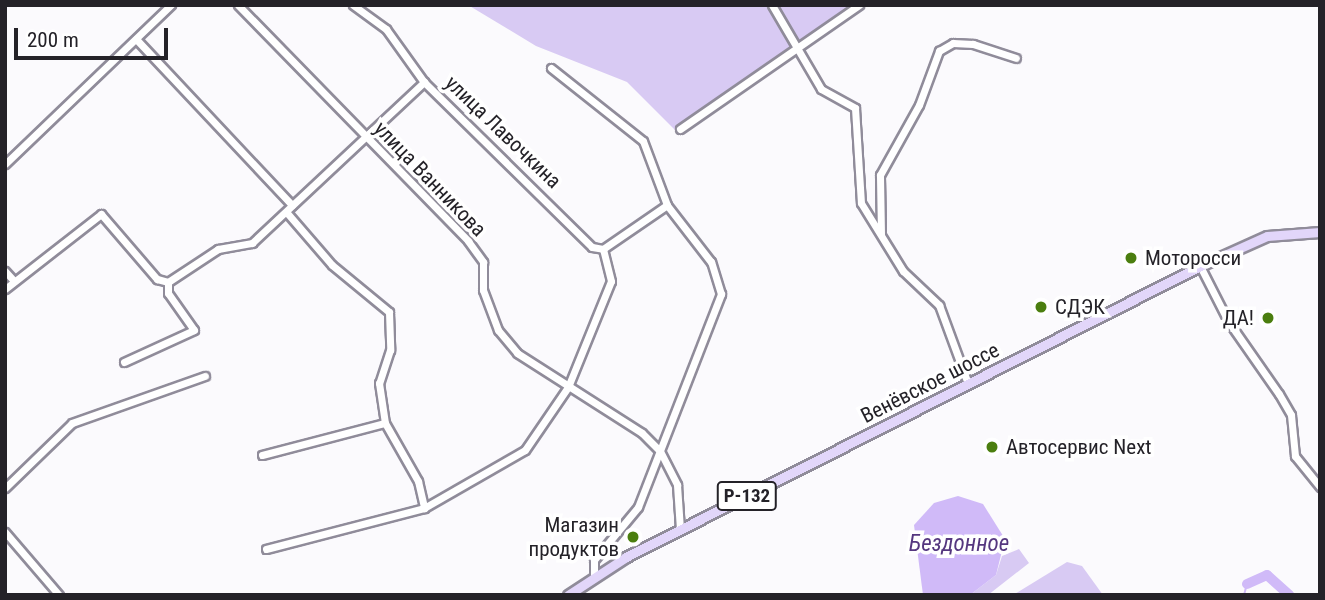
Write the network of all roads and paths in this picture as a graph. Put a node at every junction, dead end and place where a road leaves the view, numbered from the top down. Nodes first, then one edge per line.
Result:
1 (171, 5) edge
2 (239, 5) edge
3 (353, 5) edge
4 (772, 5) edge
5 (859, 5) edge
6 (136, 39) junction
7 (800, 46) junction
8 (1016, 58) dead end
9 (551, 68) dead end
10 (425, 82) junction
11 (680, 130) dead end
12 (366, 137) junction
13 (5, 164) edge
14 (292, 205) junction
15 (667, 205) junction
16 (288, 214) junction
17 (1320, 232) edge
18 (882, 238) junction
19 (603, 249) junction
20 (1200, 266) junction
21 (5, 271) edge
22 (14, 282) junction
23 (168, 282) junction
24 (5, 289) edge
25 (124, 362) dead end
26 (205, 376) dead end
27 (968, 384) junction
28 (568, 387) junction
29 (385, 423) junction
30 (660, 451) junction
31 (262, 455) dead end
32 (1320, 487) edge
33 (5, 488) edge
34 (424, 508) junction
35 (680, 529) junction
36 (5, 532) edge
37 (267, 549) dead end
38 (594, 576) junction
39 (60, 595) edge
40 (568, 595) edge

1 - 6 street
2 - 12 street, улица Ванникова
3 - 10 street, улица Лавочкина
4 - 7 street
5 - 7 street
6 - 13 street
6 - 14 street
7 - 11 street
7 - 18 street
8 - 18 street
9 - 15 street
10 - 12 street
10 - 19 street, улица Лавочкина
12 - 14 street
12 - 28 street, улица Ванникова
14 - 16 street
15 - 19 street
15 - 30 street
16 - 23 street
16 - 29 street
17 - 20 main road, Венёвское шоссе / Р-132
18 - 27 street
19 - 28 street
20 - 27 main road, Венёвское шоссе / Р-132
20 - 32 street
21 - 22 street
22 - 23 street
22 - 24 street
23 - 25 street
26 - 33 street
27 - 35 main road, Венёвское шоссе / Р-132
28 - 30 street, улица Ванникова
28 - 34 street
29 - 31 street
29 - 34 street
30 - 35 street
30 - 38 street
34 - 37 street
35 - 38 main road, Венёвское шоссе / Р-132
36 - 39 street
38 - 40 main road, Венёвское шоссе / Р-132

